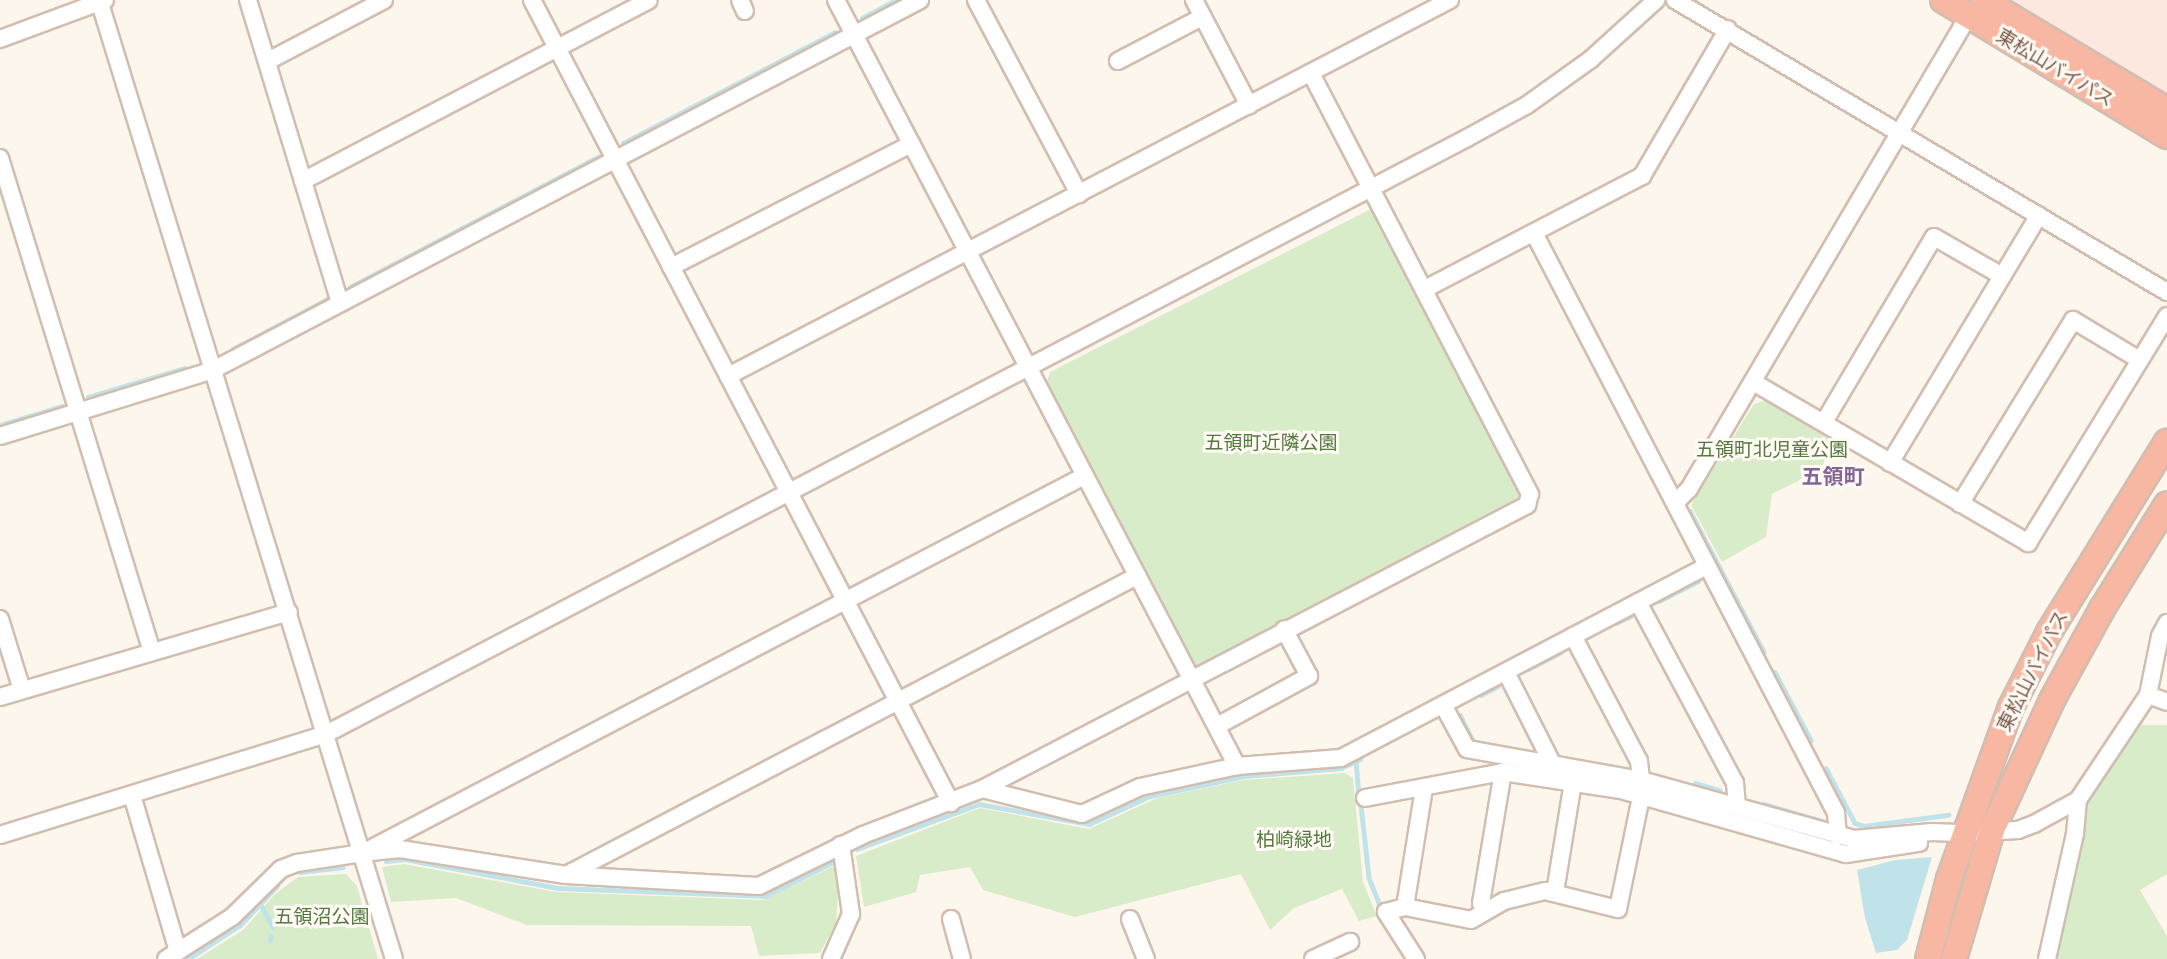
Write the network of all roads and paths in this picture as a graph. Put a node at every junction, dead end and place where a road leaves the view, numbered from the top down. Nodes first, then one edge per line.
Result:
1 (248, 0) edge
2 (384, 0) edge
3 (532, 0) edge
4 (649, 0) edge
5 (836, 0) edge
6 (920, 0) edge
7 (976, 0) edge
8 (1194, 0) edge
9 (1450, 0) edge
10 (1656, 0) edge
11 (1675, 0) edge
12 (1943, 0) edge
13 (101, 1) edge
14 (1976, 8) edge
15 (1202, 17) junction
16 (1728, 29) junction
17 (854, 35) junction
18 (0, 39) edge
19 (557, 48) junction
20 (268, 61) junction
21 (1118, 61) dead end
22 (1311, 73) junction
23 (1249, 105) junction
24 (2167, 110) edge
25 (1899, 132) junction
26 (2167, 136) edge
27 (911, 144) junction
28 (0, 158) edge
29 (615, 158) junction
30 (303, 181) junction
31 (1371, 188) junction
32 (1079, 194) junction
33 (2039, 215) junction
34 (1534, 233) junction
35 (967, 253) junction
36 (671, 267) junction
37 (2002, 276) junction
38 (1425, 289) junction
39 (2167, 292) edge
40 (340, 303) junction
41 (2167, 316) edge
42 (2138, 359) junction
43 (1027, 368) junction
44 (213, 370) junction
45 (728, 376) junction
46 (1753, 382) junction
47 (78, 413) junction
48 (1824, 422) junction
49 (0, 436) edge
50 (2167, 442) edge
51 (1890, 463) junction
52 (1084, 476) junction
53 (789, 493) junction
54 (1675, 503) junction
55 (2167, 504) edge
56 (1961, 505) junction
57 (1706, 566) junction
58 (1137, 576) junction
59 (846, 600) junction
60 (1638, 602) junction
61 (289, 612) junction
62 (0, 619) edge
63 (2167, 623) edge
64 (1284, 629) junction
65 (1573, 636) junction
66 (152, 652) junction
67 (1506, 672) junction
68 (1191, 678) junction
69 (22, 690) junction
70 (2148, 695) junction
71 (0, 697) edge
72 (898, 701) junction
73 (2167, 702) edge
74 (1443, 705) junction
75 (1216, 726) junction
76 (326, 734) junction
77 (1467, 749) junction
78 (1553, 765) junction
79 (1237, 766) junction
80 (1503, 772) junction
81 (1483, 777) junction
82 (1573, 782) junction
83 (982, 789) junction
84 (1424, 789) junction
85 (1641, 789) junction
86 (132, 795) junction
87 (1365, 798) dead end
88 (2078, 800) junction
89 (951, 803) junction
90 (1737, 805) junction
91 (1992, 830) junction
92 (1932, 832) junction
93 (1965, 834) junction
94 (0, 835) edge
95 (1838, 836) junction
96 (841, 845) junction
97 (362, 853) junction
98 (566, 875) junction
99 (1555, 892) junction
100 (1405, 907) junction
101 (1484, 912) junction
102 (951, 919) dead end
103 (1130, 919) dead end
104 (1350, 942) dead end
105 (172, 955) edge
106 (394, 959) edge
107 (831, 959) edge
108 (962, 959) edge
109 (1146, 959) edge
110 (1312, 959) edge
111 (1416, 959) edge
112 (1928, 959) edge
113 (1954, 959) edge
114 (2047, 959) edge

1 - 20 street
2 - 20 street
3 - 19 street
4 - 19 street
5 - 17 street
6 - 17 street
7 - 32 street
8 - 15 street
9 - 22 street
10 - 31 street
11 - 16 street
12 - 14 highway, 東松山バイパス
13 - 18 street
13 - 44 street
14 - 24 highway, 東松山バイパス
14 - 25 street
14 - 26 highway, 東松山バイパス
15 - 21 street
15 - 23 street
16 - 25 street
16 - 34 street
17 - 27 street
17 - 29 street
19 - 29 street
19 - 30 street
20 - 30 street
22 - 23 street
22 - 31 street
23 - 32 street
25 - 33 street
25 - 46 street
27 - 35 street
27 - 36 street
28 - 47 street
29 - 36 street
29 - 40 street
30 - 40 street
31 - 38 street
31 - 43 street
32 - 35 street
33 - 37 street
33 - 39 street
34 - 38 street
34 - 54 street
35 - 43 street
35 - 45 street
36 - 45 street
37 - 48 street
37 - 51 street
38 - 64 street
40 - 44 street
41 - 42 street
42 - 56 street
42 - 56 street
43 - 52 street
43 - 53 street
44 - 47 street
44 - 61 street
45 - 53 street
46 - 48 street
46 - 54 street
47 - 49 street
47 - 66 street
48 - 51 street
50 - 93 highway, 東松山バイパス
51 - 56 street
52 - 58 street
52 - 59 street
53 - 59 street
53 - 76 street
54 - 57 street
55 - 91 highway, 東松山バイパス
57 - 60 street
57 - 95 street
58 - 68 street
58 - 72 street
59 - 72 street
59 - 97 street
60 - 65 street
60 - 90 street
61 - 66 street
61 - 76 street
62 - 69 street
63 - 70 street
64 - 68 street
64 - 75 street
65 - 67 street
65 - 85 street
66 - 69 street
67 - 74 street
67 - 78 street
68 - 75 street
68 - 83 street
69 - 71 street
70 - 73 street
70 - 88 street
72 - 89 street
72 - 98 street
74 - 77 street
74 - 79 street
75 - 79 street
76 - 86 street
76 - 97 street
77 - 78 street
77 - 81 street
78 - 85 street
79 - 83 street
80 - 81 street
80 - 82 street
80 - 101 street
81 - 84 street
82 - 85 street
82 - 99 street
83 - 89 street
84 - 87 street
84 - 100 street
85 - 90 street
85 - 92 street
85 - 99 street
86 - 94 street
86 - 105 street
88 - 91 street
88 - 114 street
89 - 96 street
90 - 95 street
91 - 93 street
91 - 113 highway, 東松山バイパス
92 - 93 street
92 - 95 street
93 - 112 highway, 東松山バイパス
96 - 98 street
96 - 107 street
97 - 98 street
97 - 105 street
97 - 106 street
99 - 101 street
100 - 101 street
100 - 111 street
102 - 108 street
103 - 109 street
104 - 110 street

